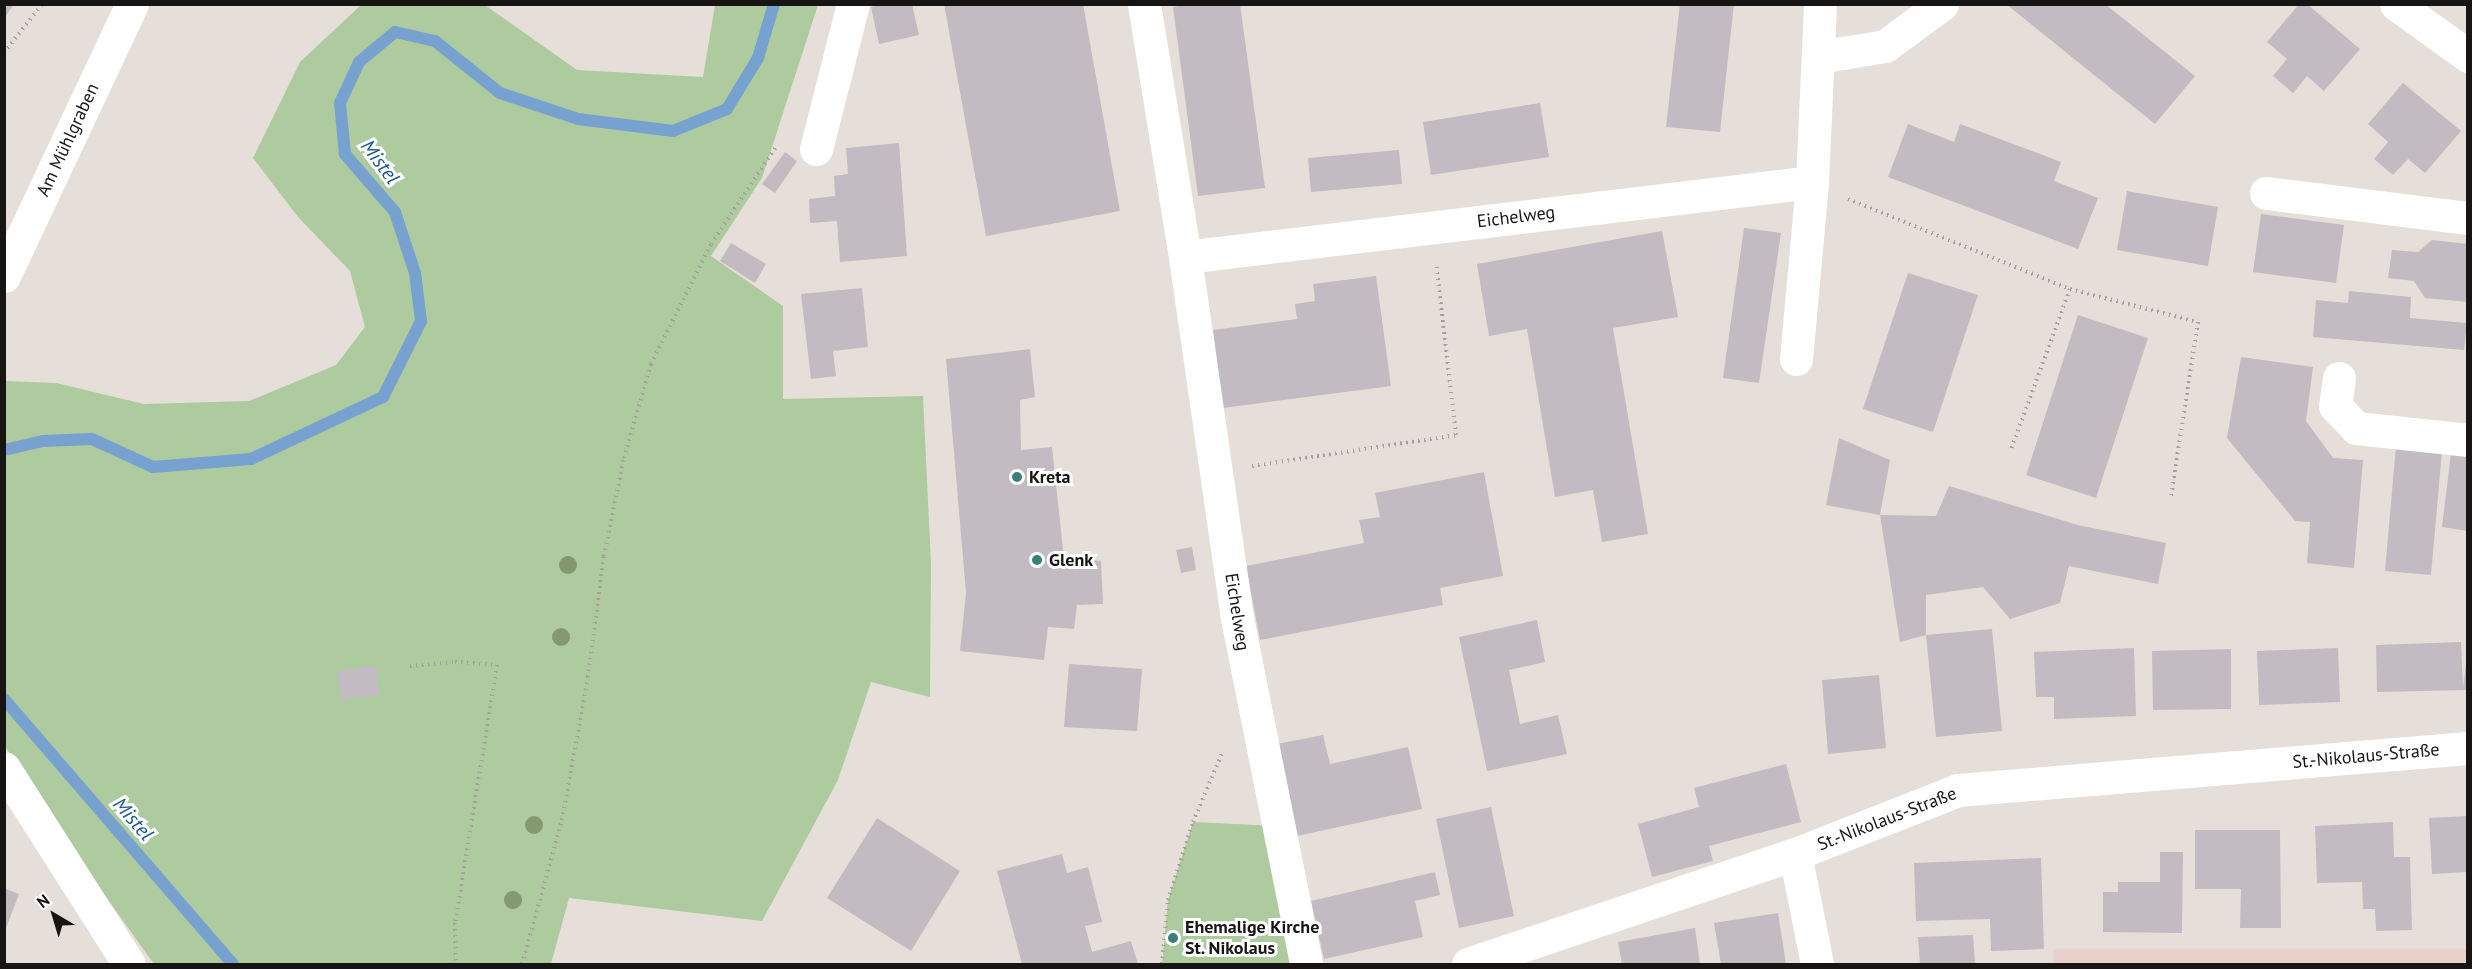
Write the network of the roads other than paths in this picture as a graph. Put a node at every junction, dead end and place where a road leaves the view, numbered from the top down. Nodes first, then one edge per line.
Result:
1 (132, 4) edge
2 (853, 4) edge
3 (1144, 4) edge
4 (1820, 4) edge
5 (1942, 4) edge
6 (2396, 4) edge
7 (2468, 56) edge
8 (1818, 57) junction
9 (816, 149) dead end
10 (1812, 182) junction
11 (2266, 193) dead end
12 (2468, 218) edge
13 (1185, 257) junction
14 (4, 276) edge
15 (1796, 359) dead end
16 (2339, 378) dead end
17 (2468, 440) edge
18 (2468, 748) edge
19 (4, 768) edge
20 (1795, 854) junction
21 (129, 964) edge
22 (1306, 964) edge
23 (1468, 964) edge
24 (1817, 964) edge

1 - 14 street, Am Mühlgraben
2 - 9 street
3 - 13 street, Eichelweg
4 - 8 street
5 - 8 street
6 - 7 street
8 - 10 street
10 - 13 street, Eichelweg
10 - 15 street
11 - 12 street
13 - 22 street, Eichelweg
16 - 17 street
18 - 20 street, St.-Nikolaus-Straße
19 - 21 street
20 - 23 street, St.-Nikolaus-Straße
20 - 24 street

